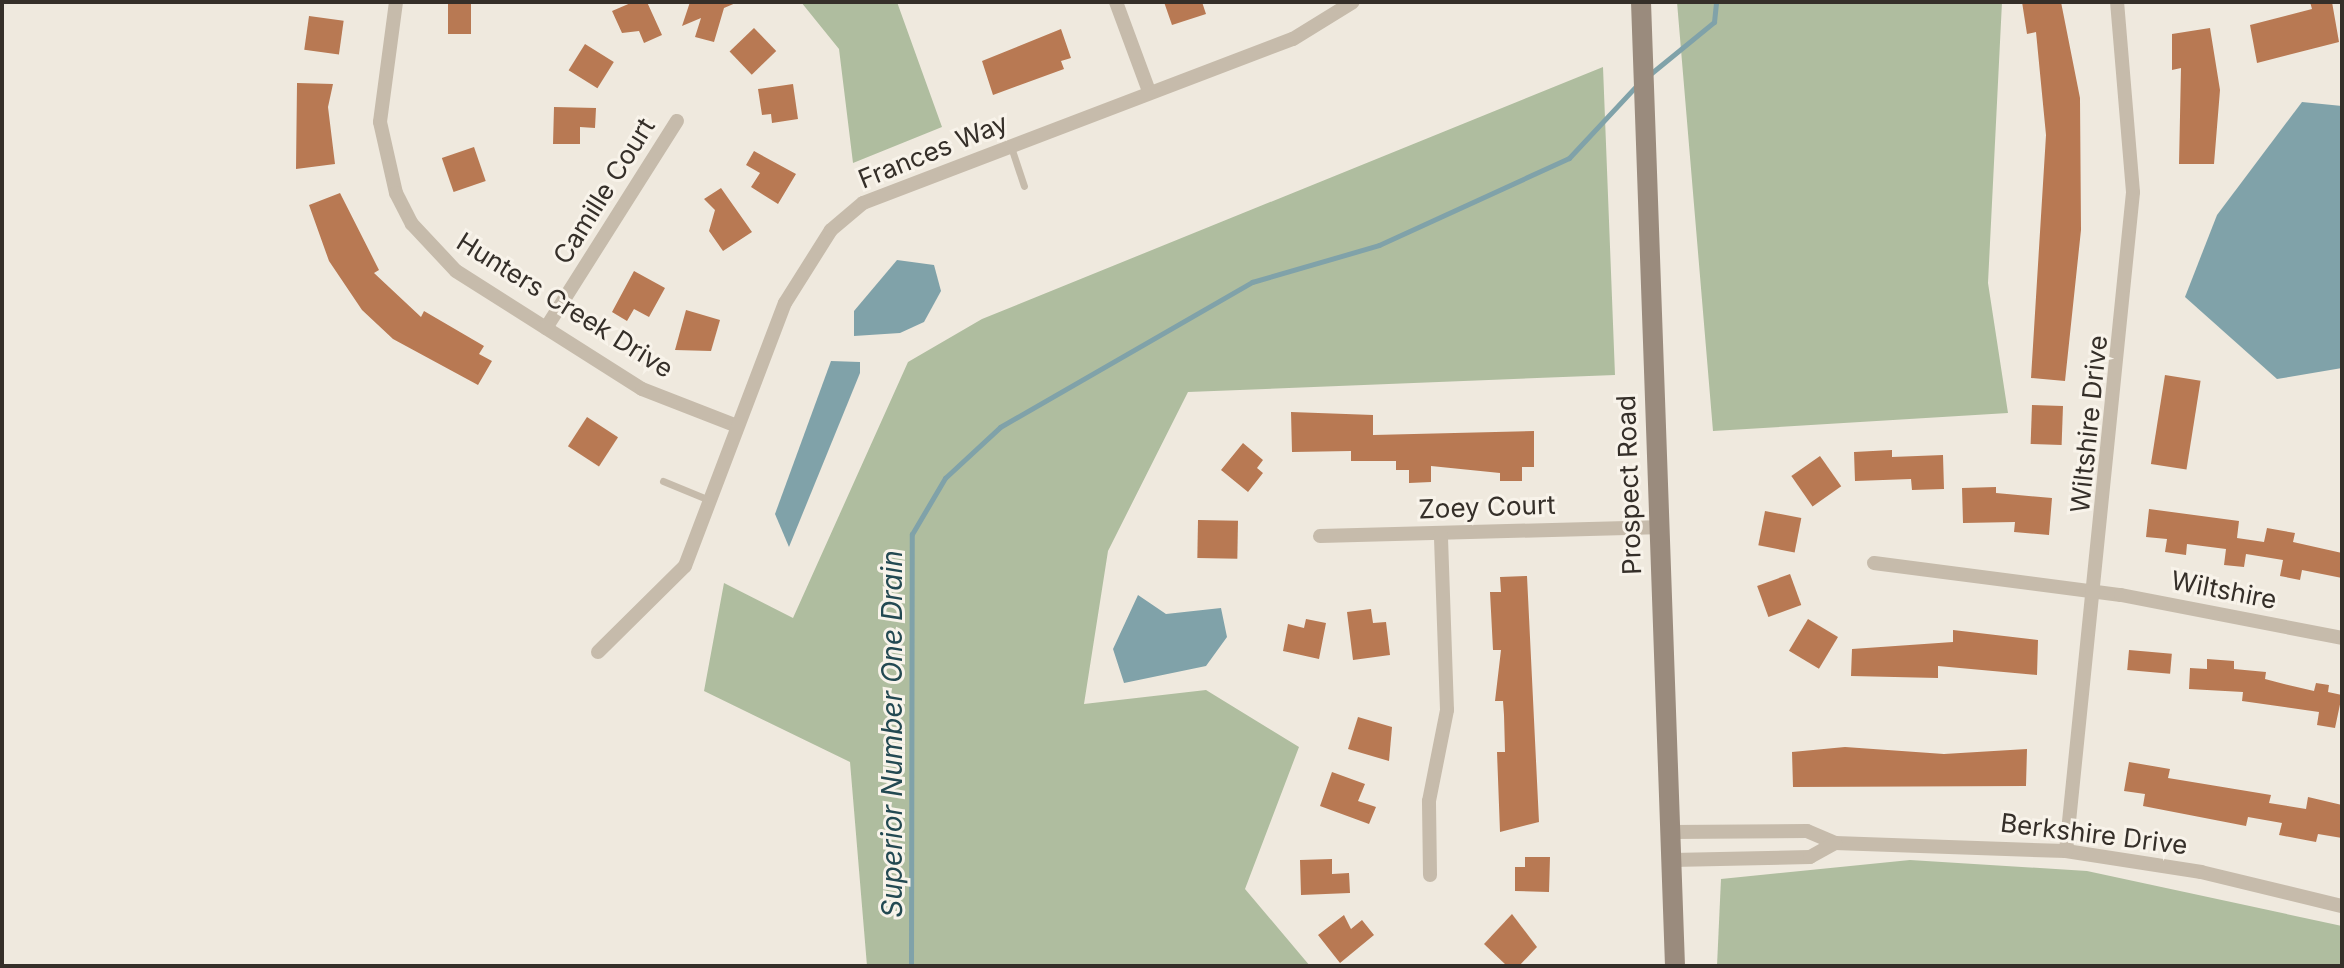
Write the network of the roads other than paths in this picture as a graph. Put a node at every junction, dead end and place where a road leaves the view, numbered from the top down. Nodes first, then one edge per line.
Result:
1 (396, 2) edge
2 (1116, 2) edge
3 (1353, 2) edge
4 (1641, 2) edge
5 (2117, 2) edge
6 (1149, 91) junction
7 (677, 121) dead end
8 (1011, 145) junction
9 (1024, 186) dead end
10 (546, 328) junction
11 (737, 426) junction
12 (663, 481) dead end
13 (709, 500) junction
14 (1655, 527) junction
15 (1441, 535) junction
16 (1320, 536) dead end
17 (1874, 563) dead end
18 (2096, 594) junction
19 (2342, 638) edge
20 (598, 652) dead end
21 (1671, 832) junction
22 (1835, 843) junction
23 (2066, 851) junction
24 (1672, 860) junction
25 (1430, 875) dead end
26 (2342, 906) edge
27 (1675, 966) edge

1 - 10 street, Hunters Creek Drive
2 - 6 street
3 - 6 street, Frances Way
4 - 14 main road, Prospect Road
5 - 18 street, Wiltshire Drive
6 - 8 street, Frances Way
7 - 10 street, Camille Court
8 - 9 lane
8 - 11 street, Frances Way
10 - 11 street, Hunters Creek Drive
11 - 13 street, Frances Way
12 - 13 lane
13 - 20 street, Frances Way
14 - 15 street, Zoey Court
14 - 21 main road, Prospect Road
15 - 16 street, Zoey Court
15 - 25 street
17 - 18 street, Wiltshire
18 - 19 street, Wiltshire
18 - 23 street, Wiltshire Drive
21 - 22 street, Berkshire Drive
21 - 24 main road, Prospect Road
22 - 23 street, Berkshire Drive
22 - 24 street, Berkshire Drive
23 - 26 street, Berkshire Drive
24 - 27 main road, Prospect Road

